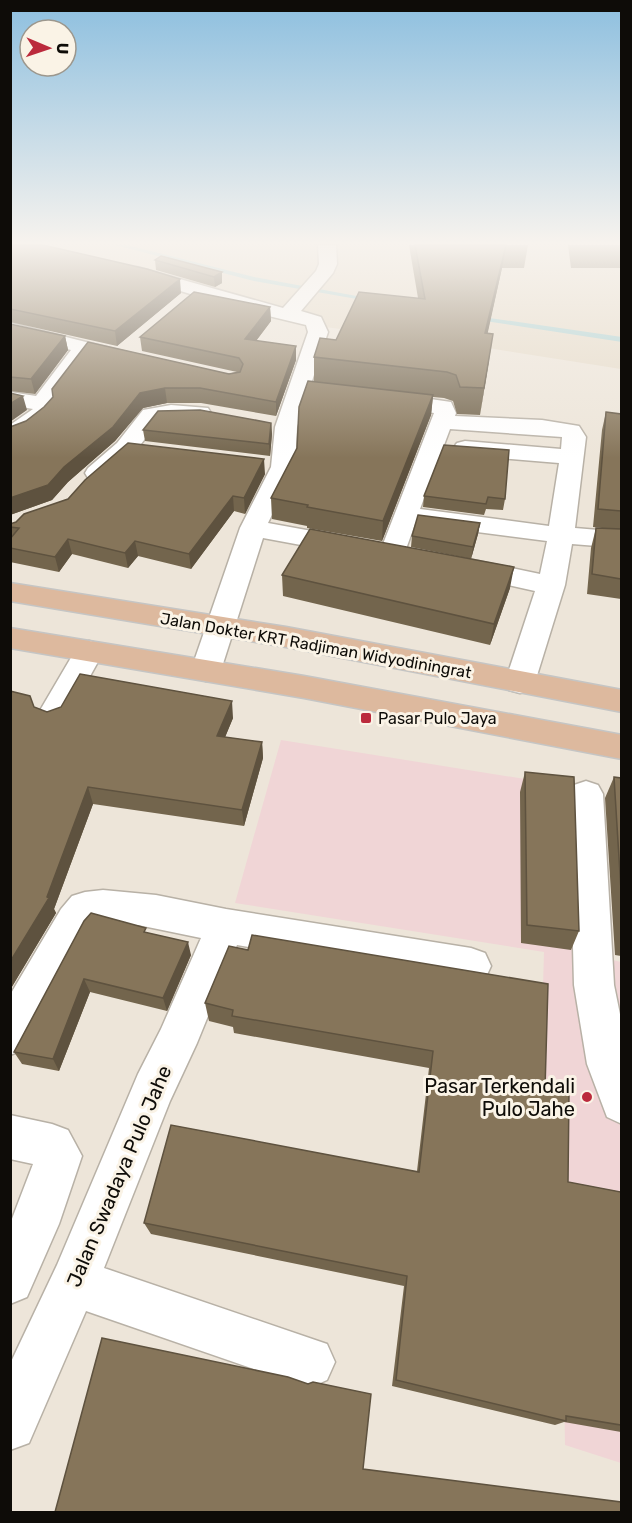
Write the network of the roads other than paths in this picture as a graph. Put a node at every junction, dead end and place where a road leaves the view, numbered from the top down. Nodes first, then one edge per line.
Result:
1 (305, 316) edge
2 (10, 329) edge
3 (137, 342) dead end
4 (85, 346) junction
5 (120, 356) junction
6 (151, 363) edge
7 (10, 398) edge
8 (366, 398) edge
9 (43, 406) junction
10 (212, 408) dead end
11 (442, 422) junction
12 (10, 435) edge
13 (433, 446) junction
14 (571, 457) junction
15 (78, 489) edge
16 (405, 515) junction
17 (253, 528) junction
18 (561, 535) junction
19 (621, 540) edge
20 (415, 558) junction
21 (551, 585) junction
22 (10, 592) edge
23 (222, 626) junction
24 (10, 638) edge
25 (89, 651) junction
26 (206, 670) junction
27 (520, 682) junction
28 (621, 701) edge
29 (53, 715) edge
30 (621, 747) edge
31 (586, 794) dead end
32 (225, 926) junction
33 (471, 966) dead end
34 (10, 1035) edge
35 (621, 1102) edge
36 (10, 1137) edge
37 (10, 1280) edge
38 (75, 1282) junction
39 (309, 1362) dead end
40 (10, 1424) edge

1 - 17 street
2 - 4 street
3 - 5 street
4 - 5 street
4 - 9 street
5 - 6 street
7 - 9 street
8 - 11 street
9 - 12 street
10 - 15 street
11 - 13 street
11 - 14 street
13 - 14 street
13 - 16 street
14 - 18 street
16 - 18 street
16 - 20 street
17 - 20 street
17 - 23 street
18 - 19 street
18 - 21 street
20 - 21 street
21 - 27 street
22 - 23 main road, Jalan Dokter KRT Radjiman Widyodiningrat
23 - 26 street
23 - 27 main road, Jalan Dokter KRT Radjiman Widyodiningrat
24 - 25 main road
25 - 26 main road
25 - 29 street
26 - 30 main road
27 - 28 main road, Jalan Dokter KRT Radjiman Widyodiningrat
31 - 35 street
32 - 33 street
32 - 34 street
32 - 38 street, Jalan Swadaya Pulo Jahe
36 - 37 street
38 - 39 street
38 - 40 street, Jalan Swadaya Pulo Jahe

